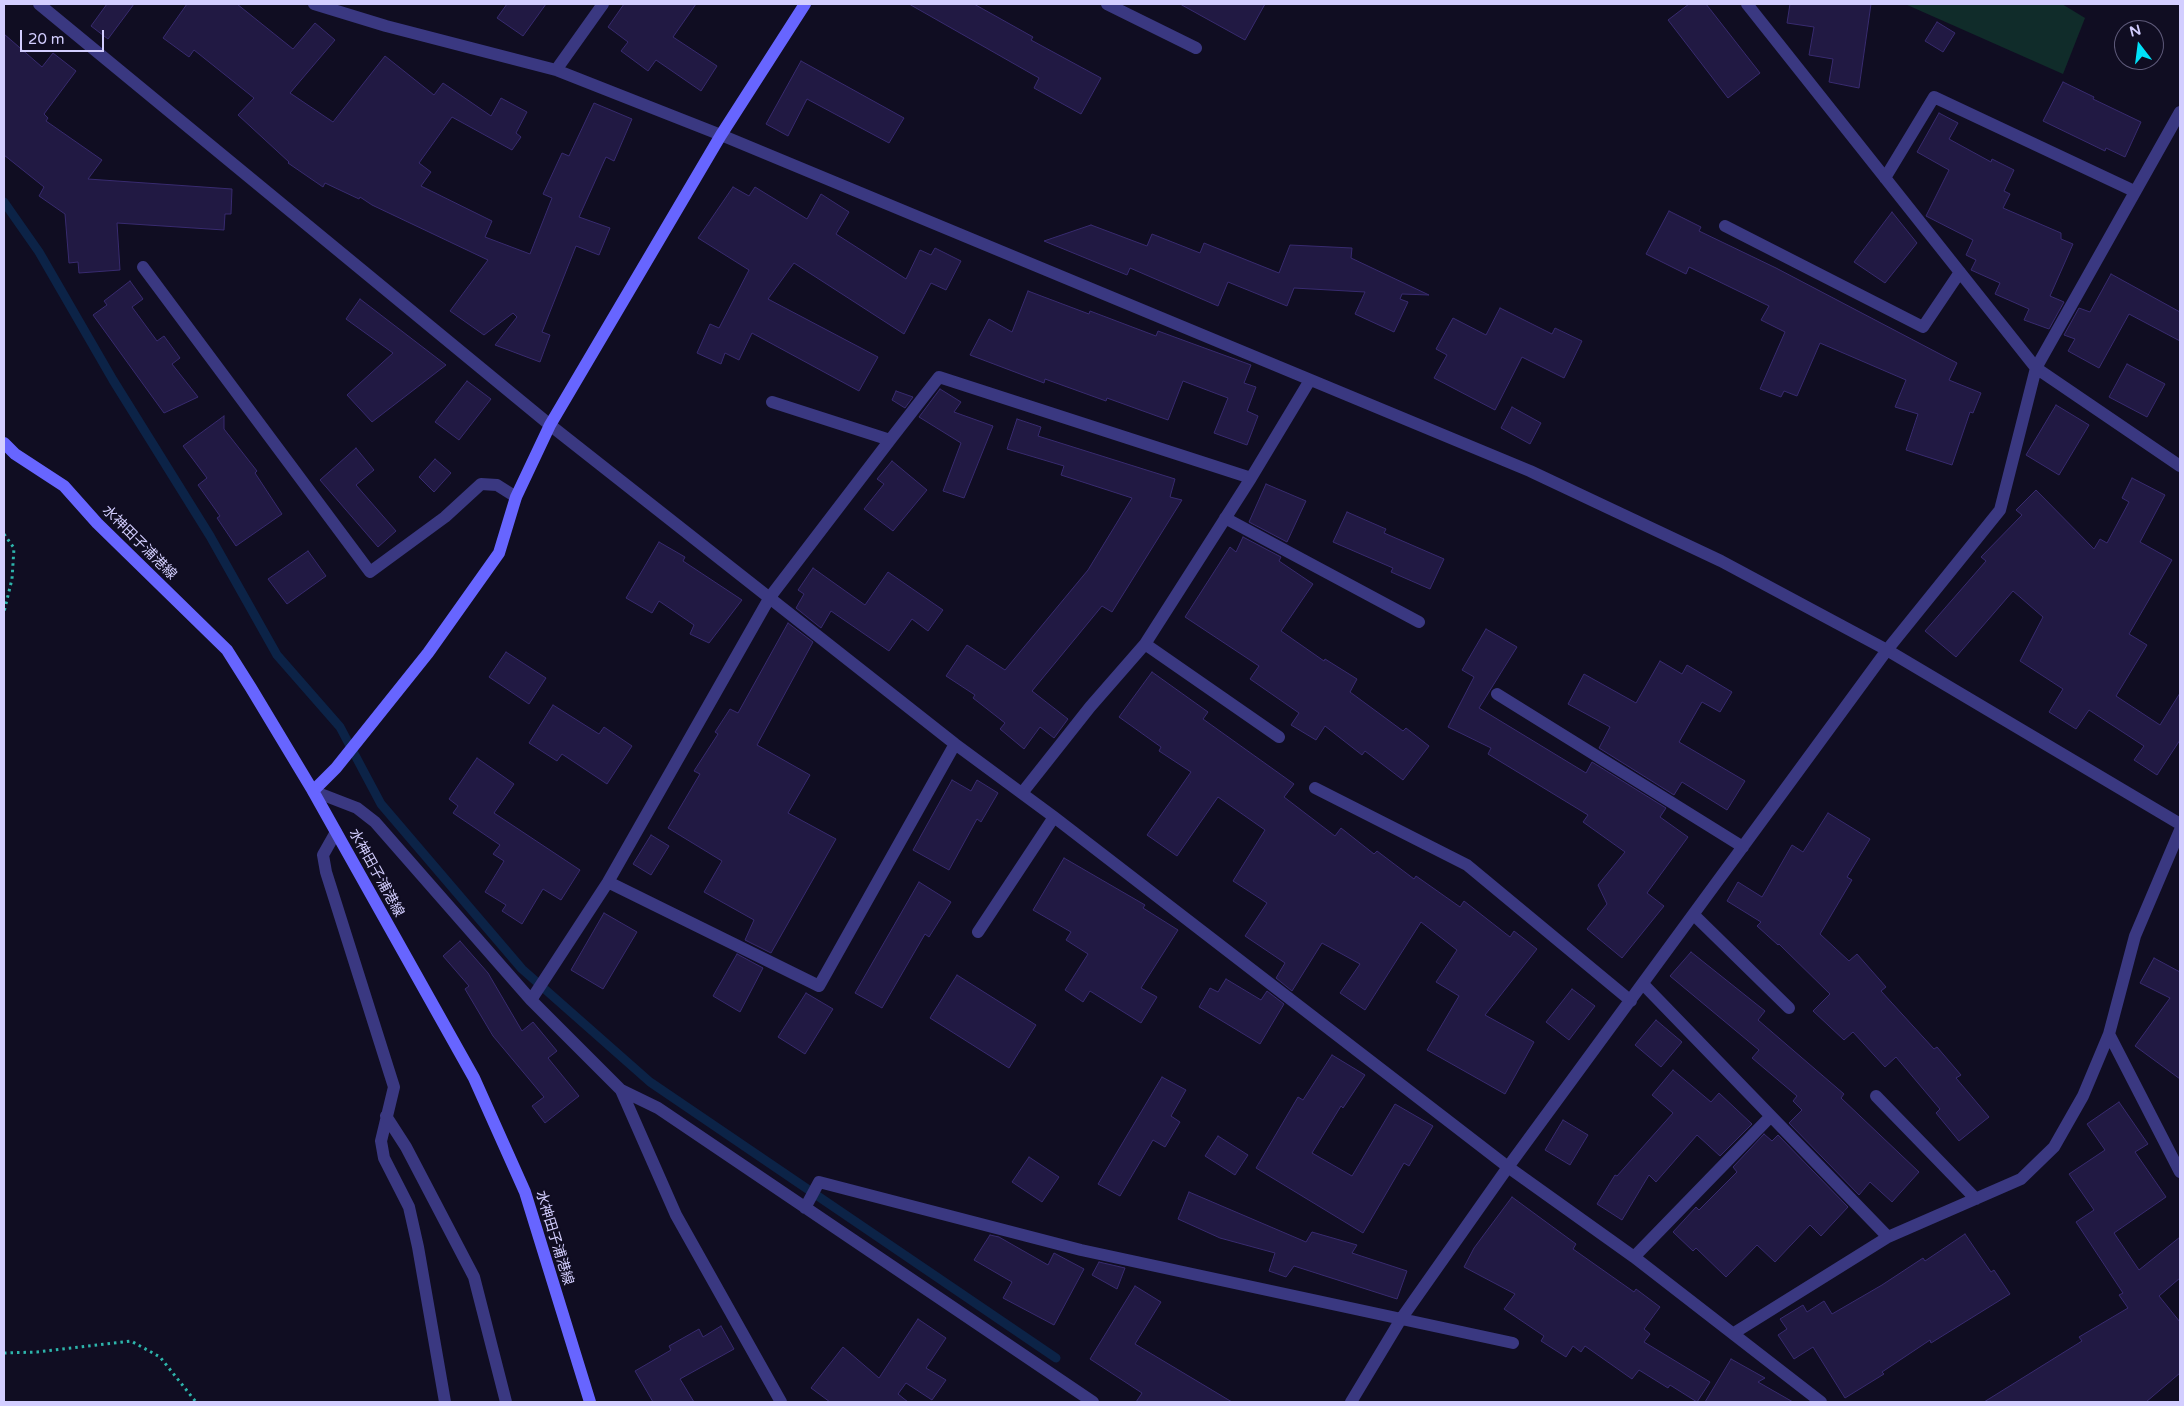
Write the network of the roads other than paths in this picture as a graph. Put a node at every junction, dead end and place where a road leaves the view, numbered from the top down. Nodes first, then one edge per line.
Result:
1 (39, 4) edge
2 (314, 4) edge
3 (602, 4) edge
4 (805, 4) edge
5 (1107, 4) edge
6 (1747, 4) edge
7 (1196, 48) dead end
8 (556, 70) junction
9 (2180, 112) edge
10 (721, 135) junction
11 (1885, 178) junction
12 (2134, 192) junction
13 (1725, 226) dead end
14 (143, 267) dead end
15 (1960, 272) junction
16 (2036, 368) junction
17 (1310, 380) junction
18 (772, 402) dead end
19 (550, 424) junction
20 (890, 440) junction
21 (4, 444) edge
22 (2180, 466) edge
23 (1251, 478) junction
24 (516, 496) junction
25 (1226, 518) junction
26 (770, 597) junction
27 (1419, 622) dead end
28 (1145, 644) junction
29 (1887, 650) junction
30 (1497, 694) dead end
31 (1280, 737) dead end
32 (955, 744) junction
33 (1315, 788) dead end
34 (313, 791) junction
35 (1022, 793) junction
36 (1054, 817) junction
37 (2180, 824) edge
38 (2180, 830) edge
39 (336, 832) junction
40 (1743, 847) junction
41 (608, 882) junction
42 (1694, 915) junction
43 (978, 932) dead end
44 (1644, 984) junction
45 (531, 1000) junction
46 (1631, 1001) junction
47 (1789, 1008) dead end
48 (2109, 1034) junction
49 (621, 1090) junction
50 (1876, 1096) dead end
51 (386, 1116) junction
52 (1771, 1116) junction
53 (1508, 1167) junction
54 (2180, 1172) edge
55 (1976, 1199) junction
56 (805, 1208) junction
57 (1888, 1237) junction
58 (1634, 1257) junction
59 (1401, 1319) junction
60 (1734, 1333) junction
61 (1513, 1343) dead end
62 (445, 1402) edge
63 (506, 1402) edge
64 (590, 1402) edge
65 (781, 1402) edge
66 (1093, 1402) edge
67 (1351, 1402) edge
68 (1821, 1402) edge

1 - 19 street
2 - 8 street
3 - 8 street
4 - 10 main road
5 - 7 street
6 - 11 street
8 - 10 street
9 - 12 street
10 - 17 street
10 - 19 main road
11 - 12 street
11 - 15 street
12 - 16 street
13 - 15 street
14 - 24 street
15 - 16 street
16 - 22 street
16 - 29 street
17 - 23 street
17 - 29 street
18 - 20 street
19 - 24 main road
19 - 26 street
20 - 23 street
20 - 26 street
21 - 34 main road, 水神田子浦港線
23 - 25 street
24 - 34 main road
25 - 27 street
25 - 28 street
26 - 32 street
26 - 41 street
28 - 31 street
28 - 35 street
29 - 37 street
29 - 40 street
30 - 40 street
32 - 35 street
32 - 41 street
33 - 46 street
34 - 39 main road, 水神田子浦港線
34 - 45 street
35 - 36 street
36 - 43 street
36 - 53 street
38 - 48 street
39 - 51 street
39 - 64 main road, 水神田子浦港線
40 - 42 street
41 - 45 street
42 - 44 street
42 - 47 street
44 - 46 street
44 - 52 street
45 - 49 street
46 - 53 street
48 - 54 street
48 - 55 street
49 - 56 street
49 - 65 street
50 - 55 street
51 - 62 street
51 - 63 street
52 - 57 street
52 - 58 street
53 - 58 street
53 - 59 street
55 - 57 street
56 - 59 street
56 - 66 street
57 - 60 street
58 - 60 street
59 - 61 street
59 - 67 street
60 - 68 street

